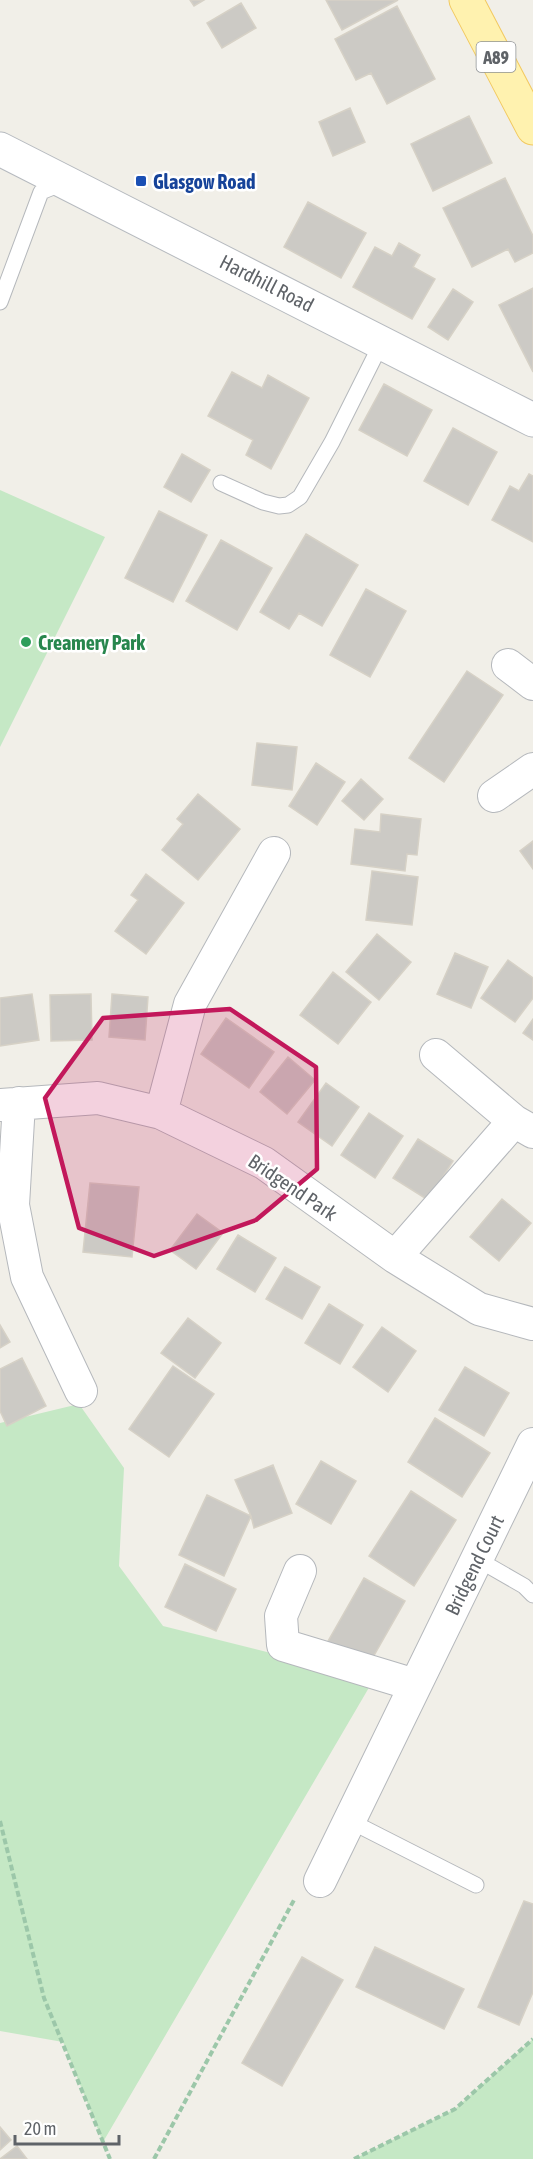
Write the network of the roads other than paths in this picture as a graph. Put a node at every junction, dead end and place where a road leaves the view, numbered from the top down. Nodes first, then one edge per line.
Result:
1 (466, 0) edge
2 (533, 128) edge
3 (0, 149) edge
4 (66, 182) junction
5 (0, 302) edge
6 (382, 342) junction
7 (533, 420) edge
8 (221, 483) dead end
9 (508, 665) dead end
10 (533, 684) edge
11 (533, 769) edge
12 (494, 796) dead end
13 (274, 853) dead end
14 (436, 1055) dead end
15 (9, 1104) edge
16 (161, 1113) junction
17 (523, 1126) edge
18 (395, 1257) junction
19 (533, 1324) edge
20 (81, 1391) dead end
21 (533, 1444) edge
22 (477, 1559) junction
23 (300, 1571) dead end
24 (533, 1595) edge
25 (415, 1685) junction
26 (350, 1821) junction
27 (320, 1881) road end
28 (476, 1885) dead end

1 - 2 main road, A89
3 - 4 main road, Hardhill Road
4 - 5 lane
4 - 6 main road, Hardhill Road
6 - 7 main road, Hardhill Road
6 - 8 lane
9 - 10 street
11 - 12 street
13 - 16 street
14 - 17 street
15 - 16 street, Bridgend Park
15 - 20 street
16 - 18 street, Bridgend Park
17 - 18 street
18 - 19 street, Bridgend Park
21 - 22 street, Bridgend Court
22 - 24 lane
22 - 25 street, Bridgend Court
23 - 25 street
25 - 26 street, Bridgend Court
26 - 27 street, Bridgend Court
26 - 28 lane

